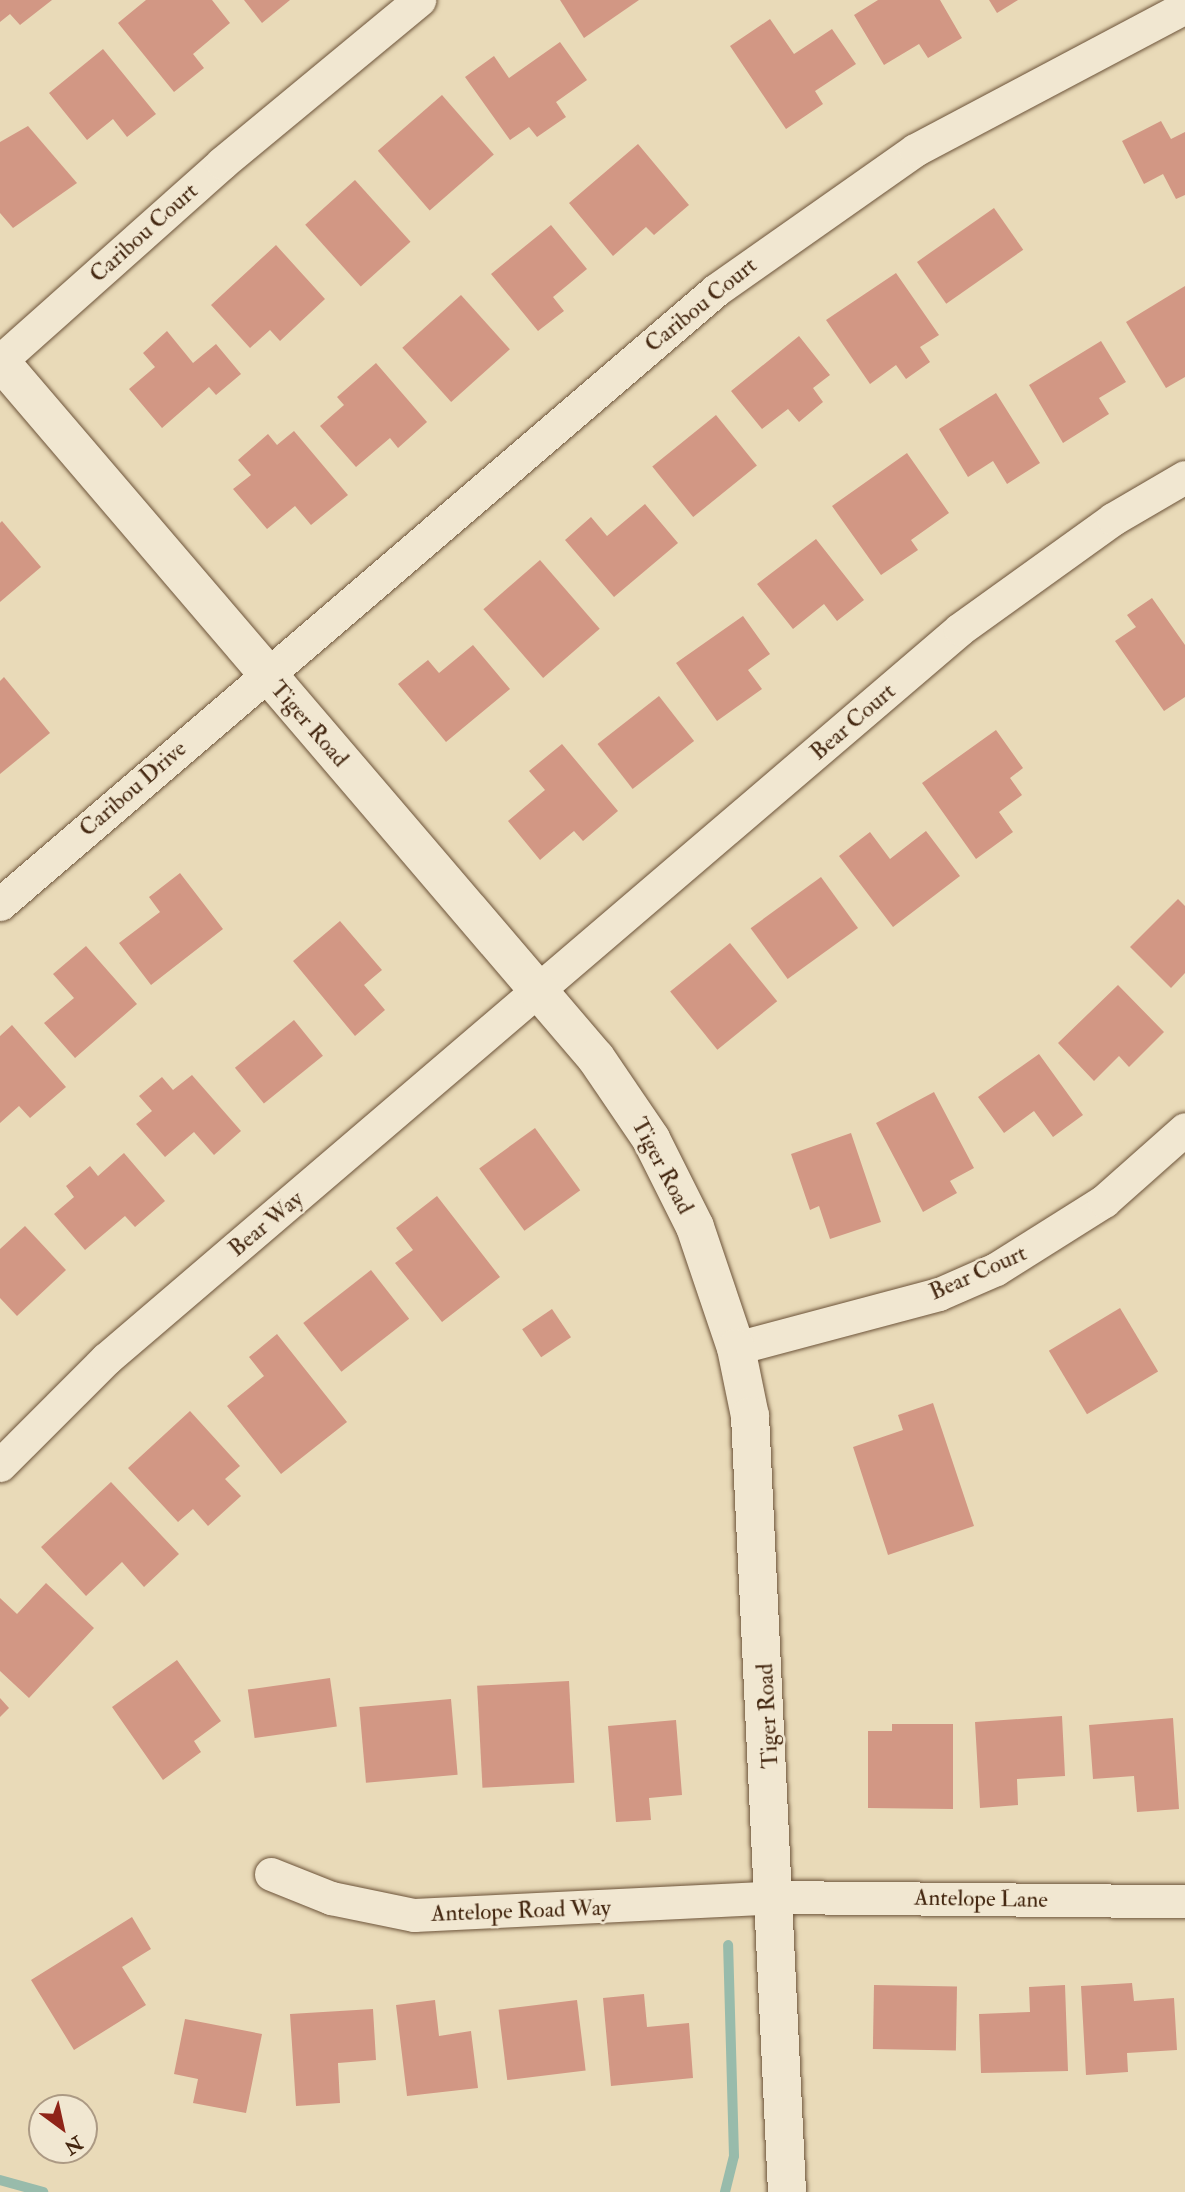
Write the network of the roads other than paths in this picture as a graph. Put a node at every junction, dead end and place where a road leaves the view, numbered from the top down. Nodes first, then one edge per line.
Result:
1 (419, 0) edge
2 (1185, 7) edge
3 (0, 361) edge
4 (1185, 477) edge
5 (266, 674) junction
6 (0, 904) edge
7 (537, 988) junction
8 (1185, 1129) edge
9 (736, 1348) junction
10 (0, 1465) edge
11 (271, 1874) dead end
12 (776, 1897) junction
13 (1185, 1900) edge
14 (787, 2192) edge

1 - 3 street, Caribou Court
2 - 5 street, Caribou Court
3 - 5 street, Tiger Road
4 - 7 street, Bear Court
5 - 6 street, Caribou Drive
5 - 7 street, Tiger Road
7 - 9 street, Tiger Road
7 - 10 street, Bear Way
8 - 9 street, Bear Court
9 - 12 street, Tiger Road
11 - 12 street, Antelope Road Way
12 - 13 street, Antelope Lane
12 - 14 street, Tiger Road

